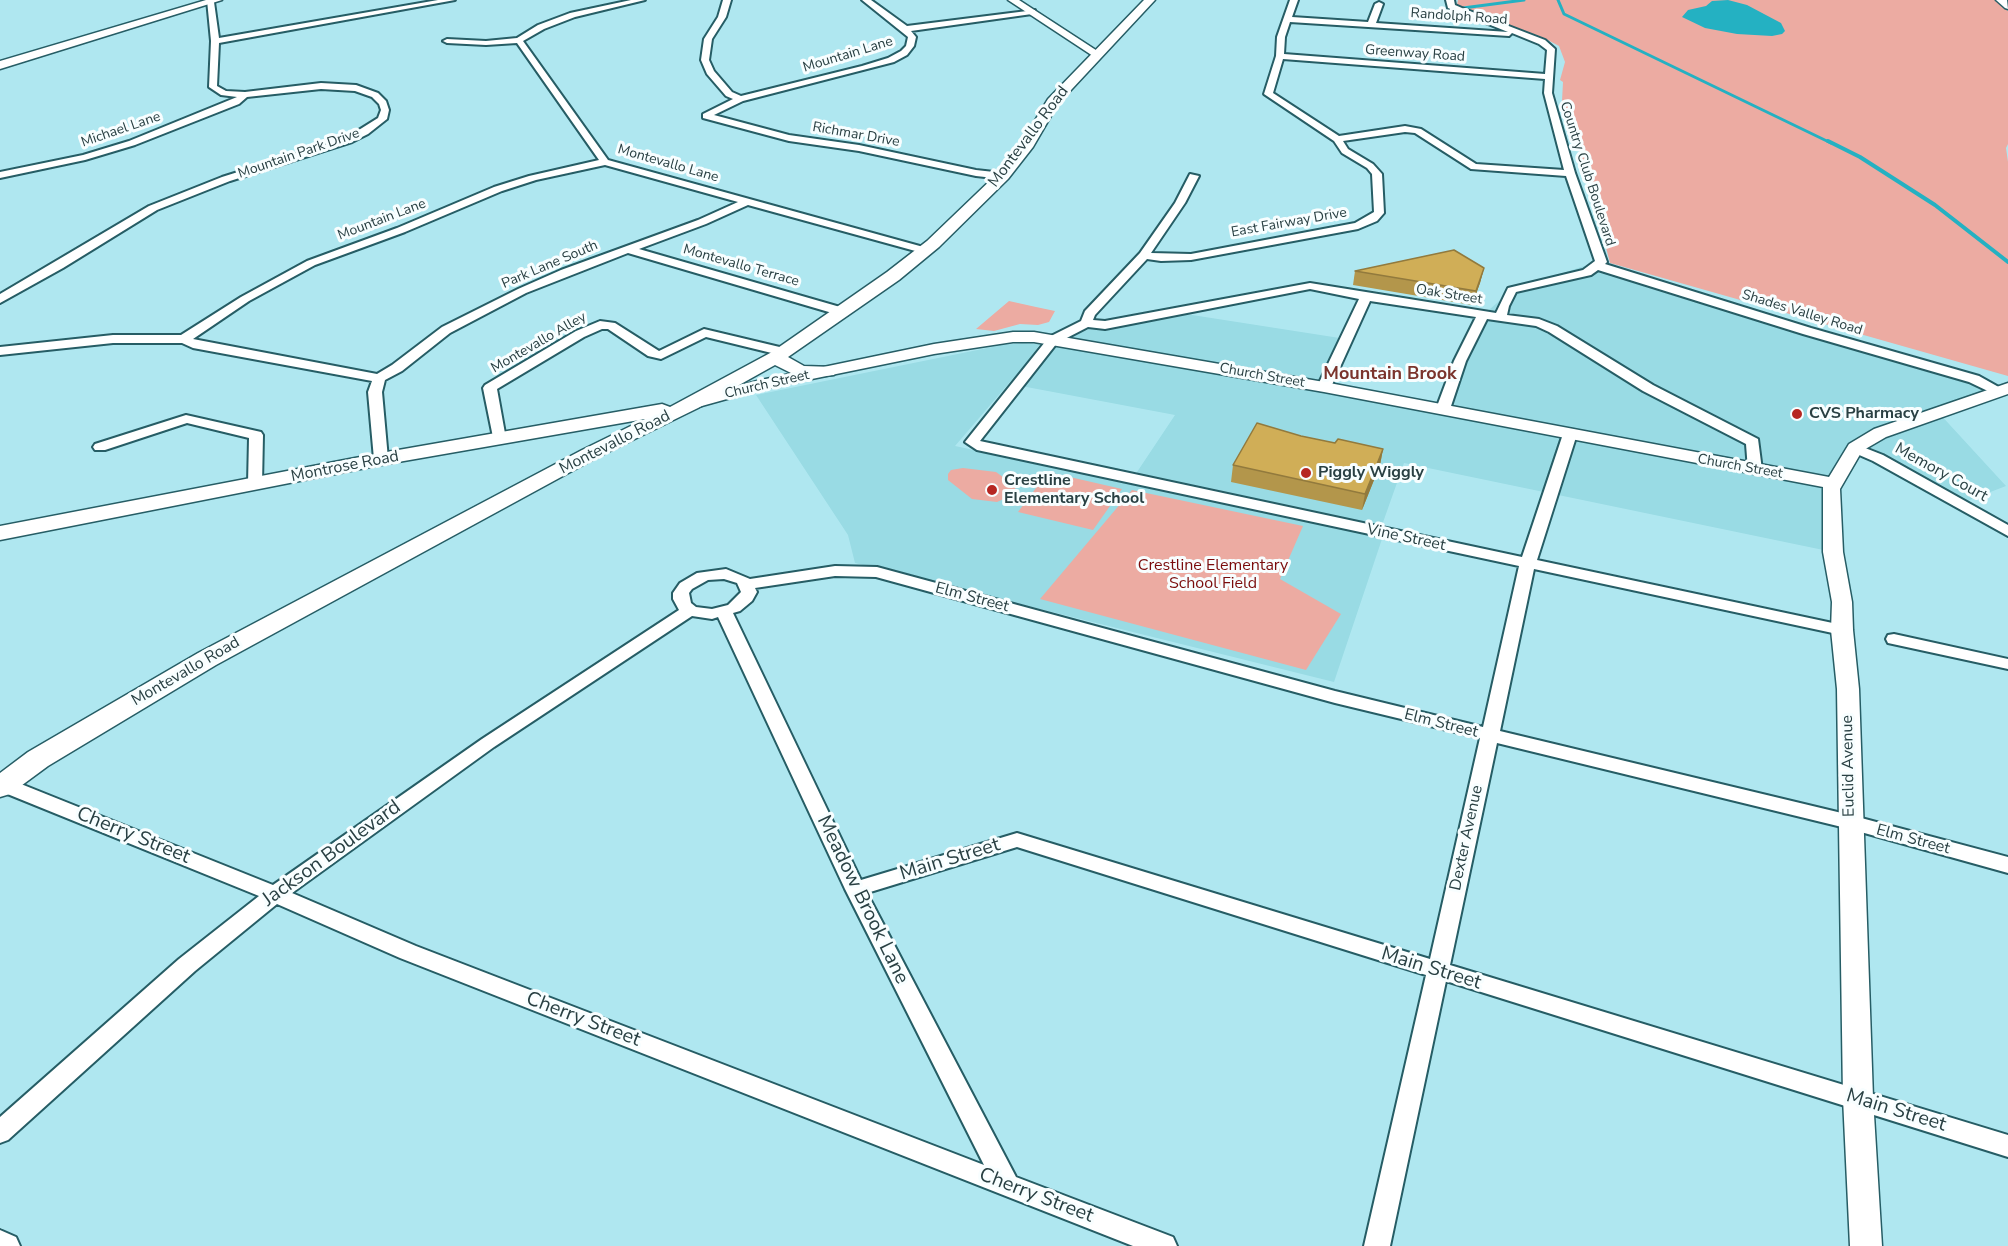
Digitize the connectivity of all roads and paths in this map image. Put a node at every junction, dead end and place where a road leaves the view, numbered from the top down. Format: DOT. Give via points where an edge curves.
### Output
graph roads {
  1 [pos="451,0"];
  2 [pos="641,0"];
  3 [pos="727,0"];
  4 [pos="866,0"];
  5 [pos="1013,0"];
  6 [pos="1150,0"];
  7 [pos="1294,0"];
  8 [pos="1450,0"];
  9 [pos="2001,0"];
  10 [pos="214,1"];
  11 [pos="1379,4"];
  12 [pos="2008,6"];
  13 [pos="1032,12"];
  14 [pos="1286,19"];
  15 [pos="1371,25"];
  16 [pos="905,29"];
  17 [pos="1521,34"];
  18 [pos="447,40"];
  19 [pos="519,40"];
  20 [pos="215,41"];
  21 [pos="1097,54"];
  22 [pos="1280,56"];
  23 [pos="0,65"];
  24 [pos="1549,77"];
  25 [pos="245,95"];
  26 [pos="740,99"];
  27 [pos="706,116"];
  28 [pos="1337,139"];
  29 [pos="605,162"];
  30 [pos="1570,173"];
  31 [pos="0,176"];
  32 [pos="1003,176"];
  33 [pos="1194,176"];
  34 [pos="746,202"];
  35 [pos="922,249"];
  36 [pos="631,250"];
  37 [pos="1144,255"];
  38 [pos="1598,266"];
  39 [pos="1366,297"];
  40 [pos="0,299"];
  41 [pos="843,312"];
  42 [pos="1483,315"];
  43 [pos="1501,317"];
  44 [pos="1086,324"];
  45 [pos="184,339"];
  46 [pos="1053,340"];
  47 [pos="0,351"];
  48 [pos="781,354"];
  49 [pos="827,371"];
  50 [pos="379,378"];
  51 [pos="1324,387"];
  52 [pos="2003,389"];
  53 [pos="691,404"];
  54 [pos="1443,409"];
  55 [pos="580,425"];
  56 [pos="1570,434"];
  57 [pos="499,439"];
  58 [pos="100,447"];
  59 [pos="604,447"];
  60 [pos="1855,448"];
  61 [pos="381,459"];
  62 [pos="1755,470"];
  63 [pos="255,484"];
  64 [pos="1834,484"];
  65 [pos="2008,531"];
  66 [pos="0,533"];
  67 [pos="1528,563"];
  68 [pos="747,584"];
  69 [pos="690,610"];
  70 [pos="724,612"];
  71 [pos="1842,630"];
  72 [pos="1894,639"];
  73 [pos="2008,664"];
  74 [pos="1490,736"];
  75 [pos="2,786"];
  76 [pos="1850,822"];
  77 [pos="2008,866"];
  78 [pos="855,889"];
  79 [pos="275,894"];
  80 [pos="1438,971"];
  81 [pos="1858,1098"];
  82 [pos="0,1132"];
  83 [pos="2008,1146"];
  84 [pos="1007,1184"];
  85 [pos="0,1242"];
  86 [pos="7,1246"];
  87 [pos="1164,1246"];
  88 [pos="1377,1246"];
  89 [pos="1866,1246"];
  1 -- 20 [label="street"];
  2 -- 19 [label="street" via="573,15"];
  3 -- 26 [label="street" via="708,39 705,60 716,80"];
  4 -- 16 [label="street"];
  5 -- 13 [label="street"];
  6 -- 21 [label="main road, Montevallo Road"];
  7 -- 14 [label="street"];
  8 -- 17 [label="street, Country Club Boulevard" via="1451,6 1459,10"];
  9 -- 12 [label="street"];
  10 -- 20 [label="street, Mountain Park Drive"];
  10 -- 23 [label="main road"];
  11 -- 15 [label="street"];
  13 -- 16 [label="street"];
  13 -- 21 [label="street"];
  14 -- 15 [label="street, Randolph Road"];
  14 -- 22 [label="street"];
  15 -- 17 [label="street, Randolph Road"];
  16 -- 26 [label="street, Mountain Lane" via="912,37 910,46 891,60"];
  17 -- 24 [label="street, Country Club Boulevard" via="1551,49"];
  18 -- 19 [label="street"];
  19 -- 29 [label="street, Montevallo Lane"];
  20 -- 25 [label="street, Mountain Park Drive" via="213,87 224,93"];
  21 -- 32 [label="main road, Montevallo Road" via="1053,102"];
  22 -- 24 [label="street, Greenway Road"];
  22 -- 28 [label="street" via="1268,94"];
  24 -- 30 [label="street, Country Club Boulevard" via="1548,93"];
  25 -- 31 [label="street, Michael Lane" via="132,143"];
  25 -- 40 [label="street, Mountain Park Drive" via="285,89 356,88 375,95 385,110 382,119 350,140 218,182 153,208"];
  26 -- 27 [label="street, Mountain Lane"];
  27 -- 32 [label="street, Richmar Drive" via="789,138"];
  28 -- 30 [label="street" via="1405,129 1418,131 1474,166"];
  28 -- 37 [label="street, East Fairway Drive" via="1345,151 1377,174 1380,202 1373,219 1358,226 1191,257"];
  29 -- 34 [label="street, Montevallo Lane"];
  29 -- 45 [label="street, Mountain Lane" via="498,189 311,263"];
  30 -- 38 [label="street, Country Club Boulevard" via="1599,255"];
  32 -- 35 [label="main road, Montevallo Road" via="933,244"];
  33 -- 37 [label="street"];
  34 -- 35 [label="street, Montevallo Lane"];
  34 -- 36 [label="street, Park Lane South"];
  35 -- 41 [label="main road, Montevallo Road" via="893,276"];
  36 -- 41 [label="street, Montevallo Terrace"];
  36 -- 50 [label="street, Park Lane South" via="522,291 446,330"];
  37 -- 44 [label="street" via="1089,314"];
  38 -- 43 [label="street, Country Club Boulevard" via="1587,273 1512,290"];
  38 -- 52 [label="street, Shades Valley Road"];
  39 -- 42 [label="street, Oak Street"];
  39 -- 44 [label="street, Oak Street" via="1310,286 1105,325"];
  39 -- 51 [label="street"];
  41 -- 48 [label="main road, Montevallo Road"];
  42 -- 43 [label="street, Oak Street"];
  42 -- 54 [label="street" via="1460,361"];
  43 -- 62 [label="street, Oak Street" via="1553,329 1648,388 1753,442"];
  44 -- 46 [label="street"];
  45 -- 47 [label="street" via="113,339"];
  45 -- 50 [label="street" via="193,344"];
  46 -- 49 [label="street, Church Street" via="1013,337"];
  46 -- 51 [label="street, Church Street"];
  46 -- 67 [label="street, Vine Street" via="972,442 977,446"];
  48 -- 49 [label="main road" via="783,364 801,372"];
  48 -- 53 [label="main road, Montevallo Road"];
  48 -- 57 [label="street, Montevallo Alley" via="705,333 661,355 611,326 600,325 490,388"];
  49 -- 53 [label="street, Church Street"];
  50 -- 61 [label="street" via="375,392"];
  51 -- 54 [label="street, Church Street"];
  52 -- 60 [label="street, Euclid Avenue" via="1880,433"];
  53 -- 55 [label="main road, Montrose Road"];
  53 -- 59 [label="main road, Montevallo Road"];
  54 -- 56 [label="street, Church Street"];
  55 -- 57 [label="main road, Montrose Road"];
  55 -- 59 [label="main road" via="602,434"];
  56 -- 62 [label="street, Church Street"];
  56 -- 67 [label="street, Dexter Avenue"];
  57 -- 61 [label="main road, Montrose Road"];
  58 -- 63 [label="street" via="186,419 256,435"];
  59 -- 75 [label="main road, Montevallo Road" via="207,659 38,759"];
  60 -- 64 [label="street, Euclid Avenue"];
  60 -- 65 [label="street, Memory Court"];
  61 -- 63 [label="main road, Montrose Road"];
  62 -- 64 [label="street, Church Street"];
  63 -- 66 [label="main road, Montrose Road"];
  64 -- 71 [label="street, Euclid Avenue" via="1833,552 1842,602"];
  67 -- 71 [label="street, Vine Street"];
  67 -- 74 [label="street, Dexter Avenue"];
  68 -- 69 [label="street" via="726,574 693,580 681,593 681,600"];
  68 -- 70 [label="street" via="746,598"];
  68 -- 74 [label="street, Elm Street" via="835,571 877,572"];
  69 -- 70 [label="street"];
  69 -- 79 [label="street, Jackson Boulevard" via="488,743"];
  70 -- 78 [label="street, Meadow Brook Lane"];
  71 -- 76 [label="street, Euclid Avenue" via="1848,689"];
  72 -- 73 [label="street"];
  74 -- 76 [label="street, Elm Street"];
  74 -- 80 [label="street, Dexter Avenue"];
  75 -- 79 [label="street, Cherry Street"];
  76 -- 77 [label="street, Elm Street"];
  76 -- 81 [label="street, Euclid Avenue"];
  78 -- 80 [label="street, Main Street" via="1017,840"];
  78 -- 84 [label="street, Meadow Brook Lane"];
  79 -- 82 [label="street, Jackson Boulevard" via="187,964"];
  79 -- 84 [label="street, Cherry Street" via="408,952"];
  80 -- 81 [label="street, Main Street"];
  80 -- 88 [label="street, Dexter Avenue"];
  81 -- 83 [label="street, Main Street"];
  81 -- 89 [label="street, Euclid Avenue"];
  84 -- 87 [label="street, Cherry Street"];
  85 -- 86 [label="street"];
}
